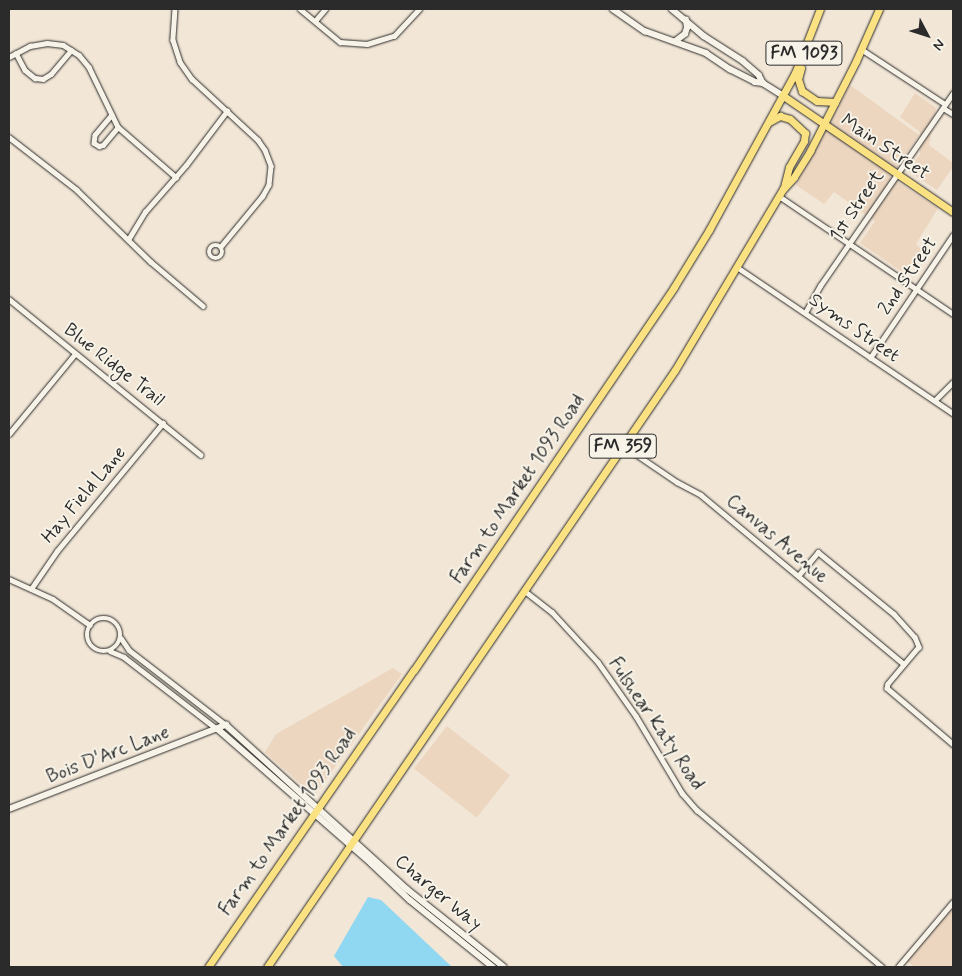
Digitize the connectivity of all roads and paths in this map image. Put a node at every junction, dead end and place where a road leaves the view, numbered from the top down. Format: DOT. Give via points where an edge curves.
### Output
graph roads {
  1 [pos="175,9"];
  2 [pos="300,9"];
  3 [pos="325,9"];
  4 [pos="418,9"];
  5 [pos="613,9"];
  6 [pos="622,9"];
  7 [pos="672,9"];
  8 [pos="820,9"];
  9 [pos="879,9"];
  10 [pos="625,18"];
  11 [pos="685,18"];
  12 [pos="315,21"];
  13 [pos="677,40"];
  14 [pos="862,49"];
  15 [pos="71,50"];
  16 [pos="16,53"];
  17 [pos="804,53"];
  18 [pos="9,57"];
  19 [pos="763,83"];
  20 [pos="953,93"];
  21 [pos="782,96"];
  22 [pos="835,102"];
  23 [pos="944,106"];
  24 [pos="227,111"];
  25 [pos="953,114"];
  26 [pos="112,115"];
  27 [pos="768,122"];
  28 [pos="824,125"];
  29 [pos="118,127"];
  30 [pos="9,137"];
  31 [pos="897,174"];
  32 [pos="176,177"];
  33 [pos="781,193"];
  34 [pos="953,212"];
  35 [pos="953,235"];
  36 [pos="128,240"];
  37 [pos="850,243"];
  38 [pos="221,247"];
  39 [pos="737,267"];
  40 [pos="916,288"];
  41 [pos="9,299"];
  42 [pos="203,306"];
  43 [pos="806,313"];
  44 [pos="953,314"];
  45 [pos="75,354"];
  46 [pos="870,358"];
  47 [pos="953,382"];
  48 [pos="935,400"];
  49 [pos="953,413"];
  50 [pos="163,423"];
  51 [pos="9,434"];
  52 [pos="624,446"];
  53 [pos="201,455"];
  54 [pos="798,576"];
  55 [pos="9,579"];
  56 [pos="31,589"];
  57 [pos="525,591"];
  58 [pos="90,626"];
  59 [pos="121,638"];
  60 [pos="110,651"];
  61 [pos="904,664"];
  62 [pos="226,725"];
  63 [pos="218,730"];
  64 [pos="953,744"];
  65 [pos="9,809"];
  66 [pos="315,810"];
  67 [pos="353,843"];
  68 [pos="953,902"];
  69 [pos="208,967"];
  70 [pos="267,967"];
  71 [pos="493,967"];
  72 [pos="504,967"];
  73 [pos="882,967"];
  74 [pos="898,967"];
  1 -- 24 [label="street" via="173,40 180,62 192,79"];
  2 -- 12 [label="street"];
  3 -- 12 [label="street"];
  4 -- 12 [label="street" via="394,36 367,44 340,42"];
  5 -- 10 [label="street"];
  6 -- 10 [label="street"];
  7 -- 11 [label="street"];
  8 -- 17 [label="main road, Farm to Market 1093 Road / FM 1093"];
  9 -- 14 [label="main road"];
  10 -- 13 [label="street" via="646,31"];
  11 -- 13 [label="street" via="687,28"];
  11 -- 19 [label="street" via="704,36 759,75"];
  13 -- 19 [label="street" via="755,82"];
  14 -- 22 [label="main road"];
  14 -- 23 [label="street"];
  15 -- 16 [label="street" via="63,45 47,43"];
  15 -- 16 [label="street" via="43,79 35,78 25,70"];
  15 -- 26 [label="street" via="89,67"];
  16 -- 18 [label="street"];
  17 -- 21 [label="main road, Farm to Market 1093 Road / FM 1093"];
  17 -- 22 [label="main road" via="798,79 802,91 817,101"];
  19 -- 21 [label="street"];
  20 -- 23 [label="street, 1st Street"];
  21 -- 27 [label="main road, Farm to Market 1093 Road / FM 359"];
  21 -- 28 [label="main road, Main Street"];
  22 -- 28 [label="main road"];
  23 -- 25 [label="street"];
  23 -- 31 [label="street, 1st Street"];
  24 -- 32 [label="street"];
  24 -- 38 [label="street" via="265,150 271,176 263,196"];
  26 -- 29 [label="street"];
  26 -- 29 [label="street" via="95,135 94,143 103,144"];
  27 -- 33 [label="main road" via="780,116 790,119 805,133"];
  27 -- 66 [label="main road, Farm to Market 1093 Road / FM 359" via="674,287"];
  28 -- 31 [label="main road, Main Street"];
  28 -- 33 [label="main road, FM 359"];
  29 -- 32 [label="street"];
  30 -- 36 [label="street" via="64,178"];
  31 -- 34 [label="main road, Main Street"];
  31 -- 37 [label="street, 1st Street"];
  32 -- 36 [label="street" via="145,212"];
  33 -- 37 [label="street"];
  33 -- 39 [label="main road, FM 359"];
  35 -- 40 [label="street, 2nd Street"];
  36 -- 42 [label="street"];
  37 -- 40 [label="street"];
  37 -- 43 [label="street, 1st Street" via="820,286"];
  39 -- 43 [label="street, Syms Street"];
  39 -- 52 [label="main road, FM 359" via="675,370"];
  40 -- 44 [label="street"];
  40 -- 46 [label="street, 2nd Street"];
  41 -- 45 [label="street, Blue Ridge Trail"];
  43 -- 46 [label="street, Syms Street"];
  45 -- 50 [label="street, Blue Ridge Trail"];
  45 -- 51 [label="street"];
  46 -- 48 [label="street, Syms Street"];
  47 -- 48 [label="street"];
  48 -- 49 [label="street, Syms Street"];
  50 -- 53 [label="street, Blue Ridge Trail"];
  50 -- 56 [label="street, Hay Field Lane" via="57,551"];
  52 -- 54 [label="street, Canvas Avenue" via="701,495"];
  52 -- 57 [label="main road, FM 359"];
  54 -- 61 [label="street, Canvas Avenue"];
  54 -- 61 [label="street" via="818,552 886,608 919,643"];
  55 -- 56 [label="street"];
  56 -- 58 [label="street" via="62,604"];
  57 -- 67 [label="main road, FM 359"];
  57 -- 73 [label="street, Fulshear Katy Road" via="552,612 598,662 636,716 682,793 697,810"];
  58 -- 59 [label="street" via="99,619 110,619 118,627"];
  58 -- 60 [label="street" via="87,634 89,644 100,652"];
  59 -- 60 [label="street"];
  59 -- 62 [label="street" via="129,650"];
  60 -- 63 [label="street" via="124,656"];
  61 -- 64 [label="street" via="887,688"];
  62 -- 63 [label="street, Bois D'Arc Lane"];
  62 -- 66 [label="street"];
  63 -- 65 [label="street, Bois D'Arc Lane"];
  63 -- 66 [label="street"];
  66 -- 67 [label="street"];
  66 -- 69 [label="main road, Farm to Market 1093 Road / FM 359"];
  67 -- 70 [label="main road, FM 359"];
  67 -- 71 [label="street, Charger Way" via="410,900"];
  67 -- 72 [label="street, Charger Way"];
  68 -- 74 [label="street"];
}
